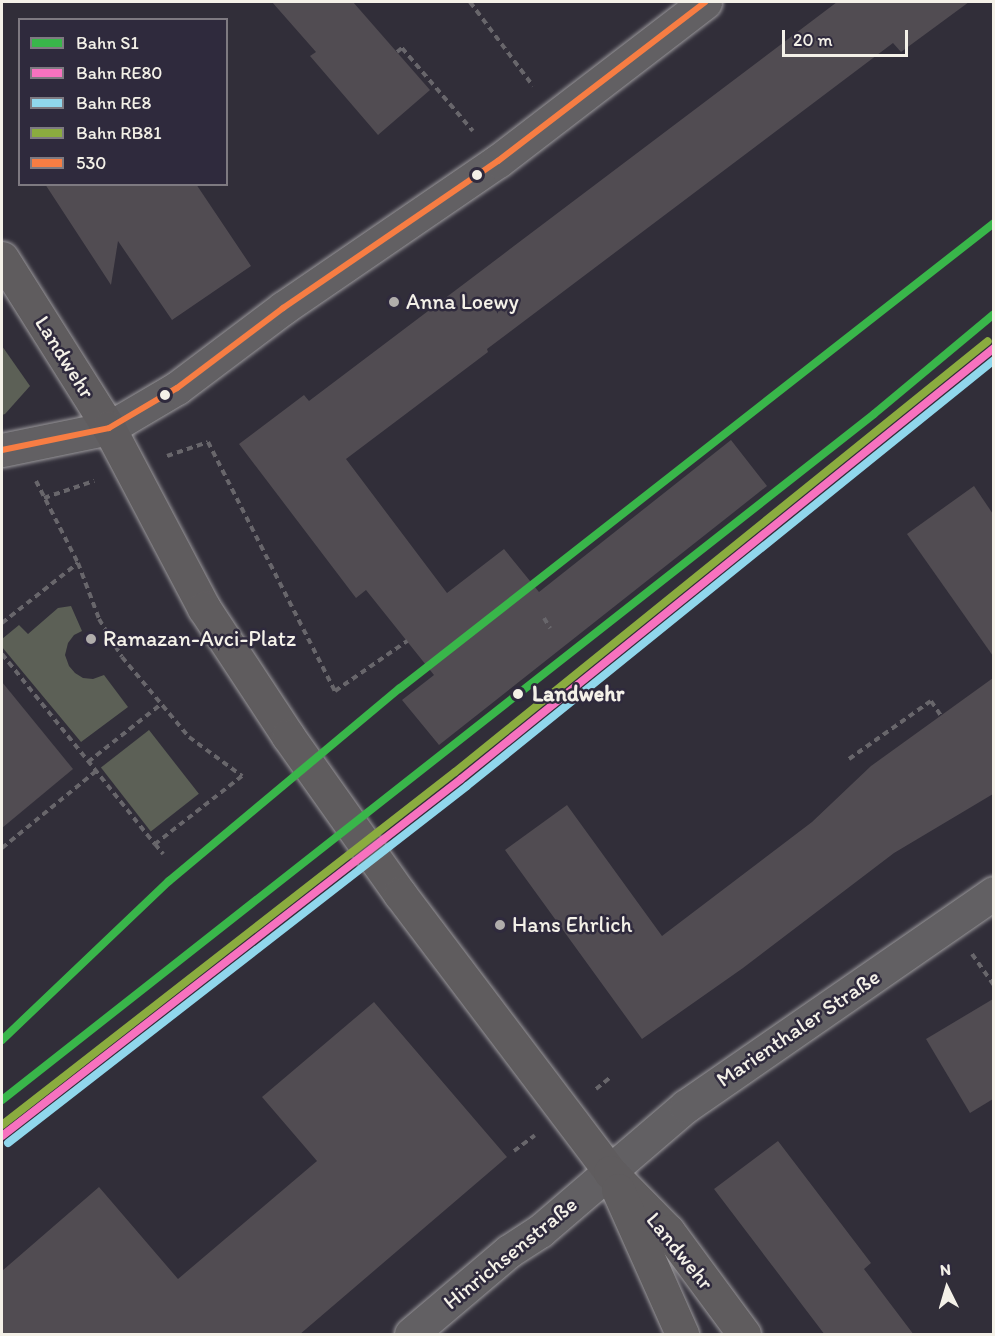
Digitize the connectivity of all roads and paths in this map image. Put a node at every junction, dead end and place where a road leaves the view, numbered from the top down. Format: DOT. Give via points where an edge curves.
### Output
graph roads {
  1 [pos="470,2"];
  2 [pos="705,2"];
  3 [pos="397,52"];
  4 [pos="557,118"];
  5 [pos="498,161"];
  6 [pos="2,258"];
  7 [pos="109,428"];
  8 [pos="10,448"];
  9 [pos="131,469"];
  10 [pos="44,498"];
  11 [pos="78,563"];
  12 [pos="544,618"];
  13 [pos="2,624"];
  14 [pos="550,628"];
  15 [pos="407,641"];
  16 [pos="2,654"];
  17 [pos="160,705"];
  18 [pos="941,716"];
  19 [pos="849,759"];
  20 [pos="88,762"];
  21 [pos="95,772"];
  22 [pos="155,844"];
  23 [pos="2,848"];
  24 [pos="163,854"];
  25 [pos="993,893"];
  26 [pos="610,1172"];
  27 [pos="411,1335"];
  28 [pos="682,1335"];
  29 [pos="744,1335"];
  1 -- 4 [label="path"];
  2 -- 4 [label="street"];
  3 -- 5 [label="path" via="402,48"];
  4 -- 5 [label="street"];
  5 -- 7 [label="street" via="283,308 177,388"];
  6 -- 7 [label="main road, Landwehr"];
  7 -- 8 [label="street"];
  7 -- 9 [label="main road, Landwehr"];
  8 -- 10 [label="path"];
  9 -- 10 [label="path"];
  9 -- 15 [label="path" via="208,442 335,692"];
  9 -- 26 [label="main road, Landwehr" via="204,608 288,736 400,894"];
  10 -- 11 [label="path"];
  11 -- 13 [label="path"];
  11 -- 17 [label="path" via="99,618 122,657"];
  12 -- 14 [label="path"];
  16 -- 20 [label="path"];
  17 -- 20 [label="path"];
  17 -- 22 [label="path" via="189,737 243,776"];
  18 -- 19 [label="path" via="931,701"];
  20 -- 21 [label="path"];
  21 -- 22 [label="path"];
  21 -- 23 [label="path"];
  22 -- 24 [label="path"];
  25 -- 26 [label="street, Marienthaler Straße" via="686,1106"];
  26 -- 27 [label="street, Hinrichsenstraße"];
  26 -- 28 [label="main road, Landwehr"];
  26 -- 29 [label="main road, Landwehr" via="668,1231"];
}
